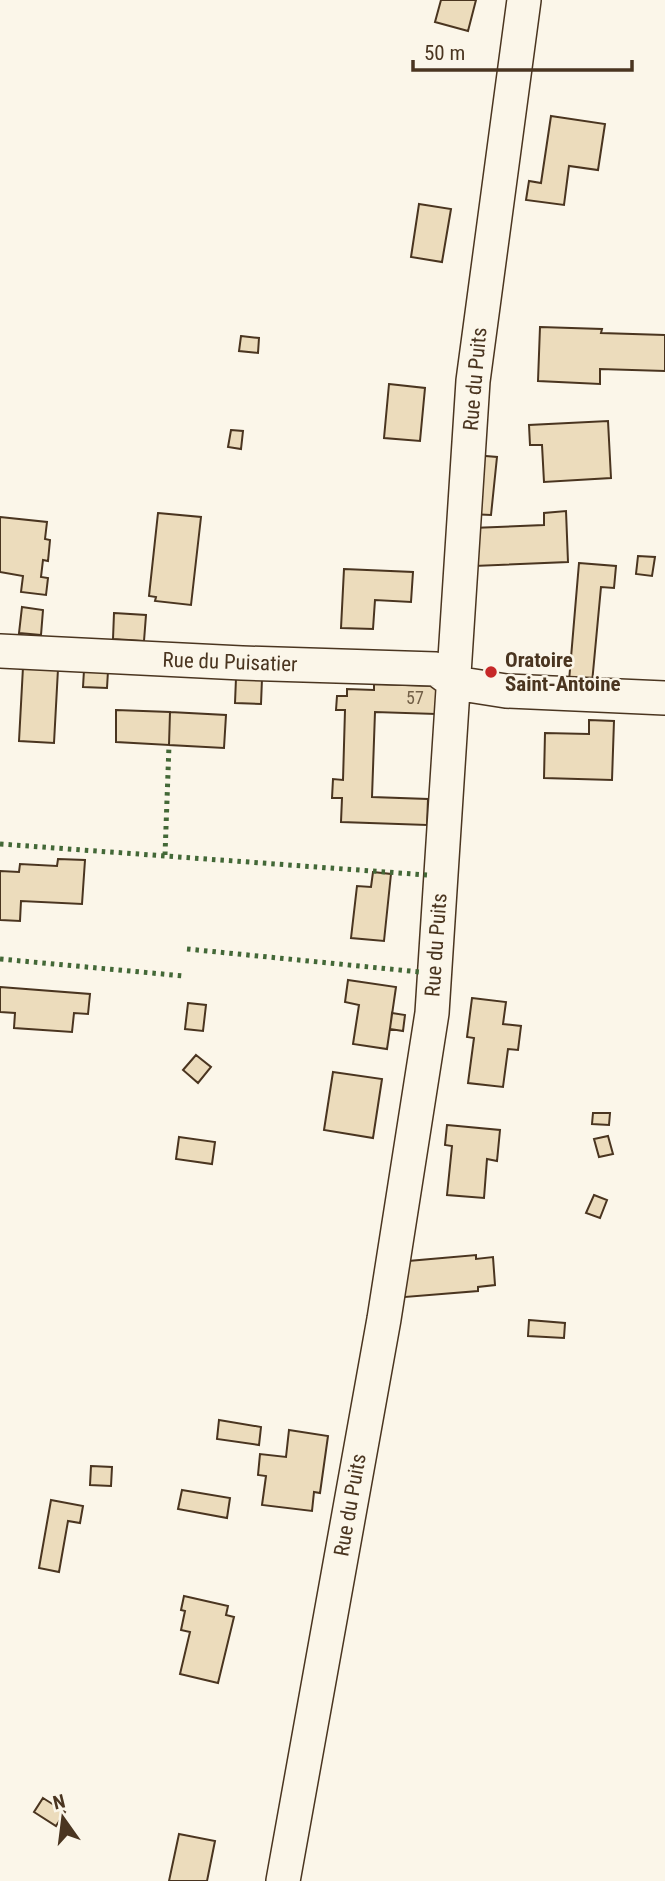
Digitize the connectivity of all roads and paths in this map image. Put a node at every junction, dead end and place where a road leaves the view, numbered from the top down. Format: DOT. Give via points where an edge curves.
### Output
graph roads {
  1 [pos="524,0"];
  2 [pos="0,651"];
  3 [pos="455,682"];
  4 [pos="665,698"];
  5 [pos="283,1881"];
  1 -- 3 [label="street, Rue du Puits" via="473,381"];
  2 -- 3 [label="street, Rue du Puisatier" via="436,669"];
  3 -- 4 [label="street, Rue du Puisatier" via="506,691"];
  3 -- 5 [label="street, Rue du Puits" via="432,1013 384,1319"];
}
